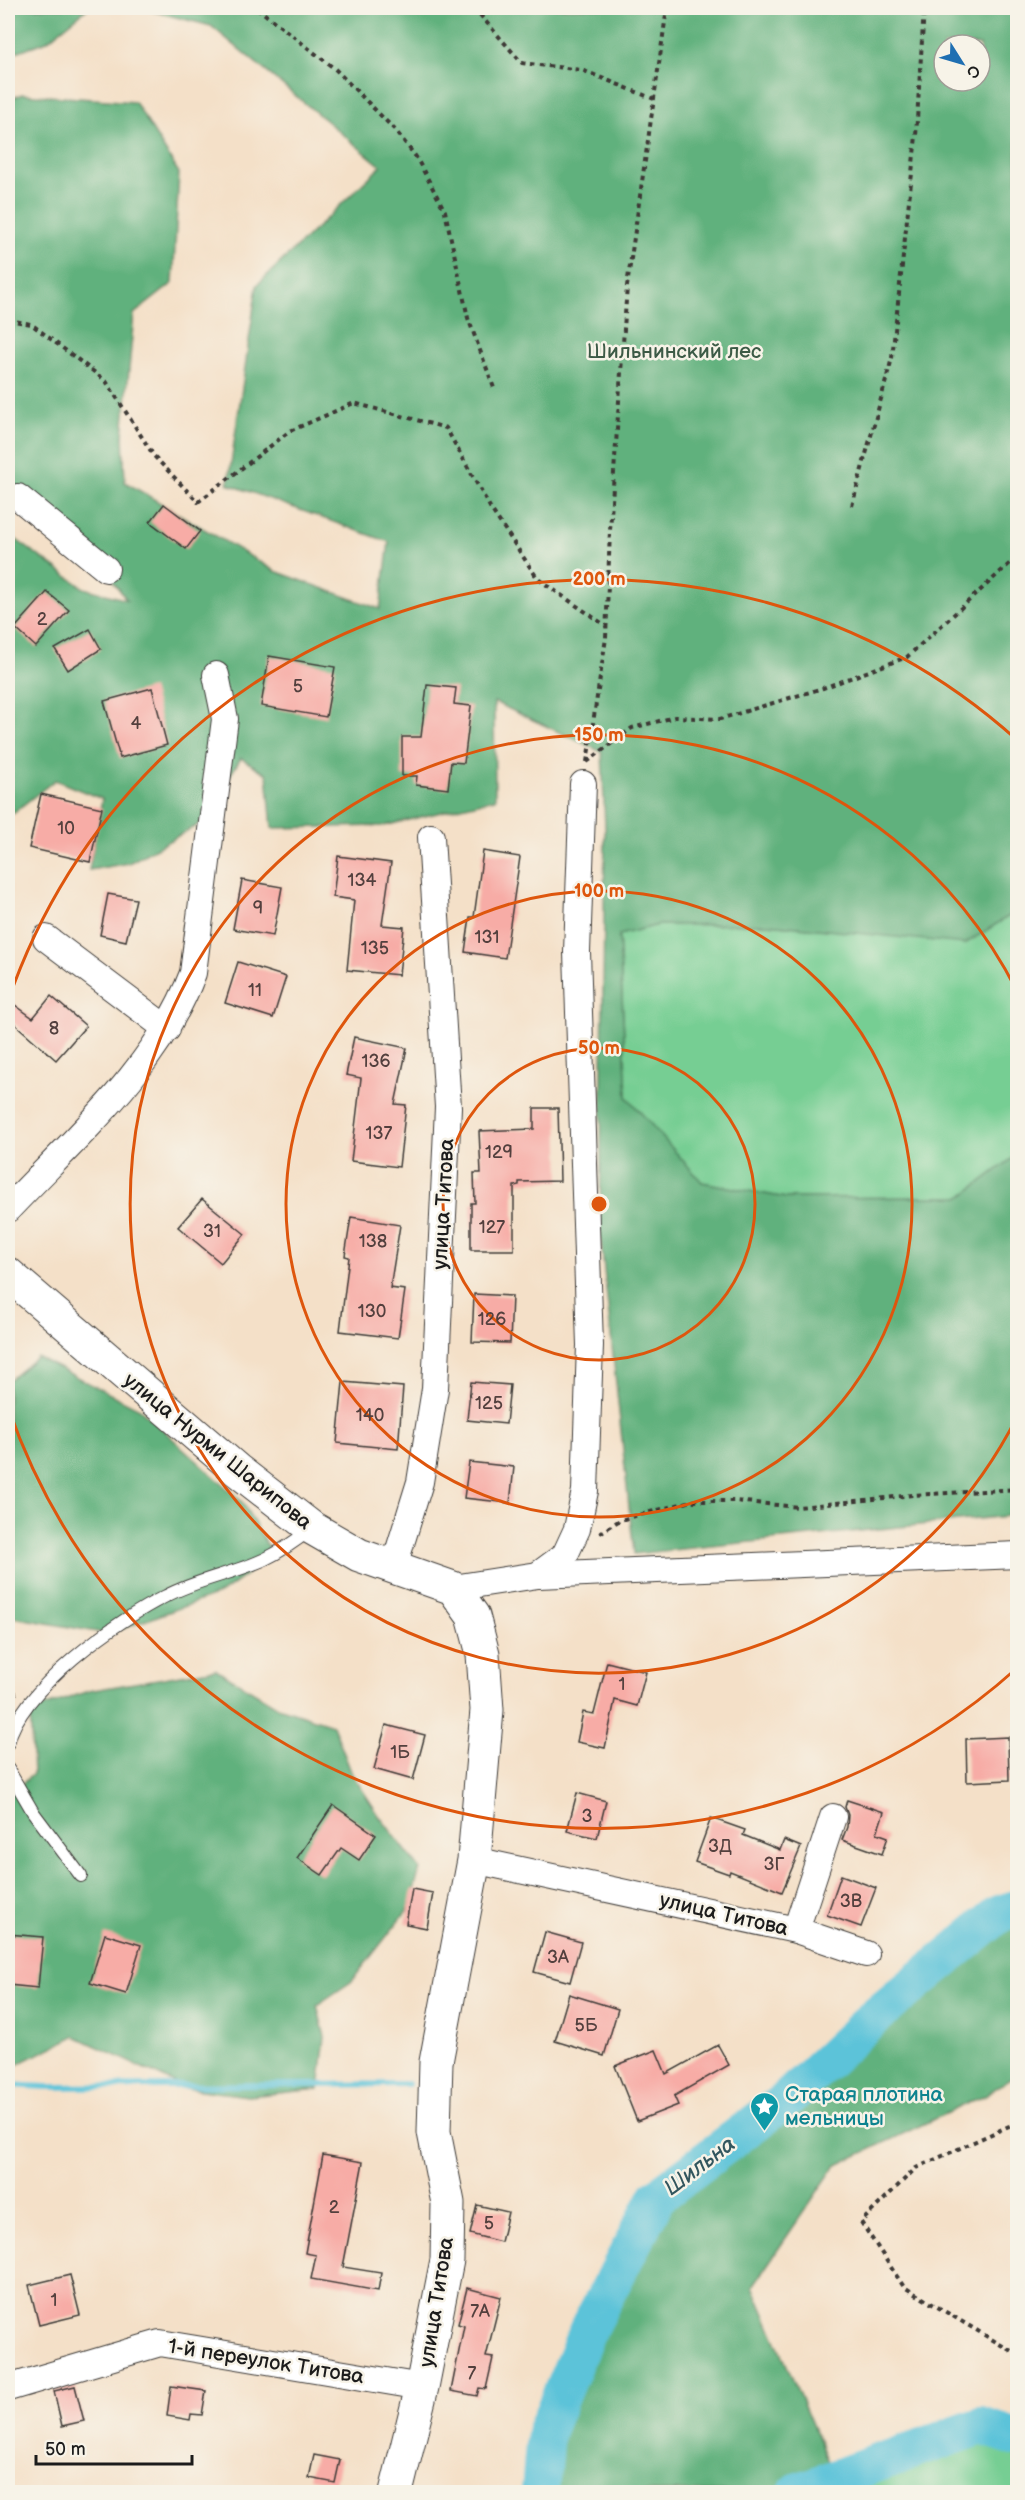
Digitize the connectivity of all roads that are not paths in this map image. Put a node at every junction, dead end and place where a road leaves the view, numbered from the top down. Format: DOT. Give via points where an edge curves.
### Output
graph roads {
  1 [pos="11,499"];
  2 [pos="106,569"];
  3 [pos="216,675"];
  4 [pos="585,773"];
  5 [pos="431,837"];
  6 [pos="46,938"];
  7 [pos="166,1029"];
  8 [pos="8,1209"];
  9 [pos="8,1277"];
  10 [pos="312,1528"];
  11 [pos="1017,1555"];
  12 [pos="394,1566"];
  13 [pos="538,1575"];
  14 [pos="453,1588"];
  15 [pos="8,1743"];
  16 [pos="8,1769"];
  17 [pos="833,1817"];
  18 [pos="474,1860"];
  19 [pos="81,1876"];
  20 [pos="796,1930"];
  21 [pos="866,1954"];
  22 [pos="422,2387"];
  23 [pos="8,2388"];
  24 [pos="396,2493"];
  1 -- 2 [label="street"];
  3 -- 7 [label="street" via="225,719 193,973 181,1005"];
  4 -- 13 [label="street" via="577,952 590,1345 585,1491 577,1529 565,1555"];
  5 -- 12 [label="street, улица Титова" via="448,1107 435,1377 420,1482"];
  6 -- 7 [label="street"];
  7 -- 8 [label="street" via="120,1089"];
  9 -- 10 [label="street, улица Нурми Шарипова" via="237,1470"];
  10 -- 12 [label="street, улица Нурми Шарипова" via="359,1555"];
  10 -- 15 [label="lane" via="265,1559 165,1596 73,1658 43,1684 10,1731"];
  11 -- 13 [label="street"];
  12 -- 14 [label="street, улица Нурми Шарипова"];
  13 -- 14 [label="street"];
  14 -- 18 [label="street, улица Титова" via="473,1616 483,1654 487,1710"];
  16 -- 19 [label="lane" via="33,1812"];
  17 -- 20 [label="street"];
  18 -- 20 [label="street, улица Титова"];
  18 -- 22 [label="street, улица Титова" via="436,2062 434,2132 448,2203 447,2260"];
  20 -- 21 [label="street, улица Титова"];
  22 -- 23 [label="street, 1-й переулок Титова" via="160,2343"];
  22 -- 24 [label="street, улица Титова"];
}
